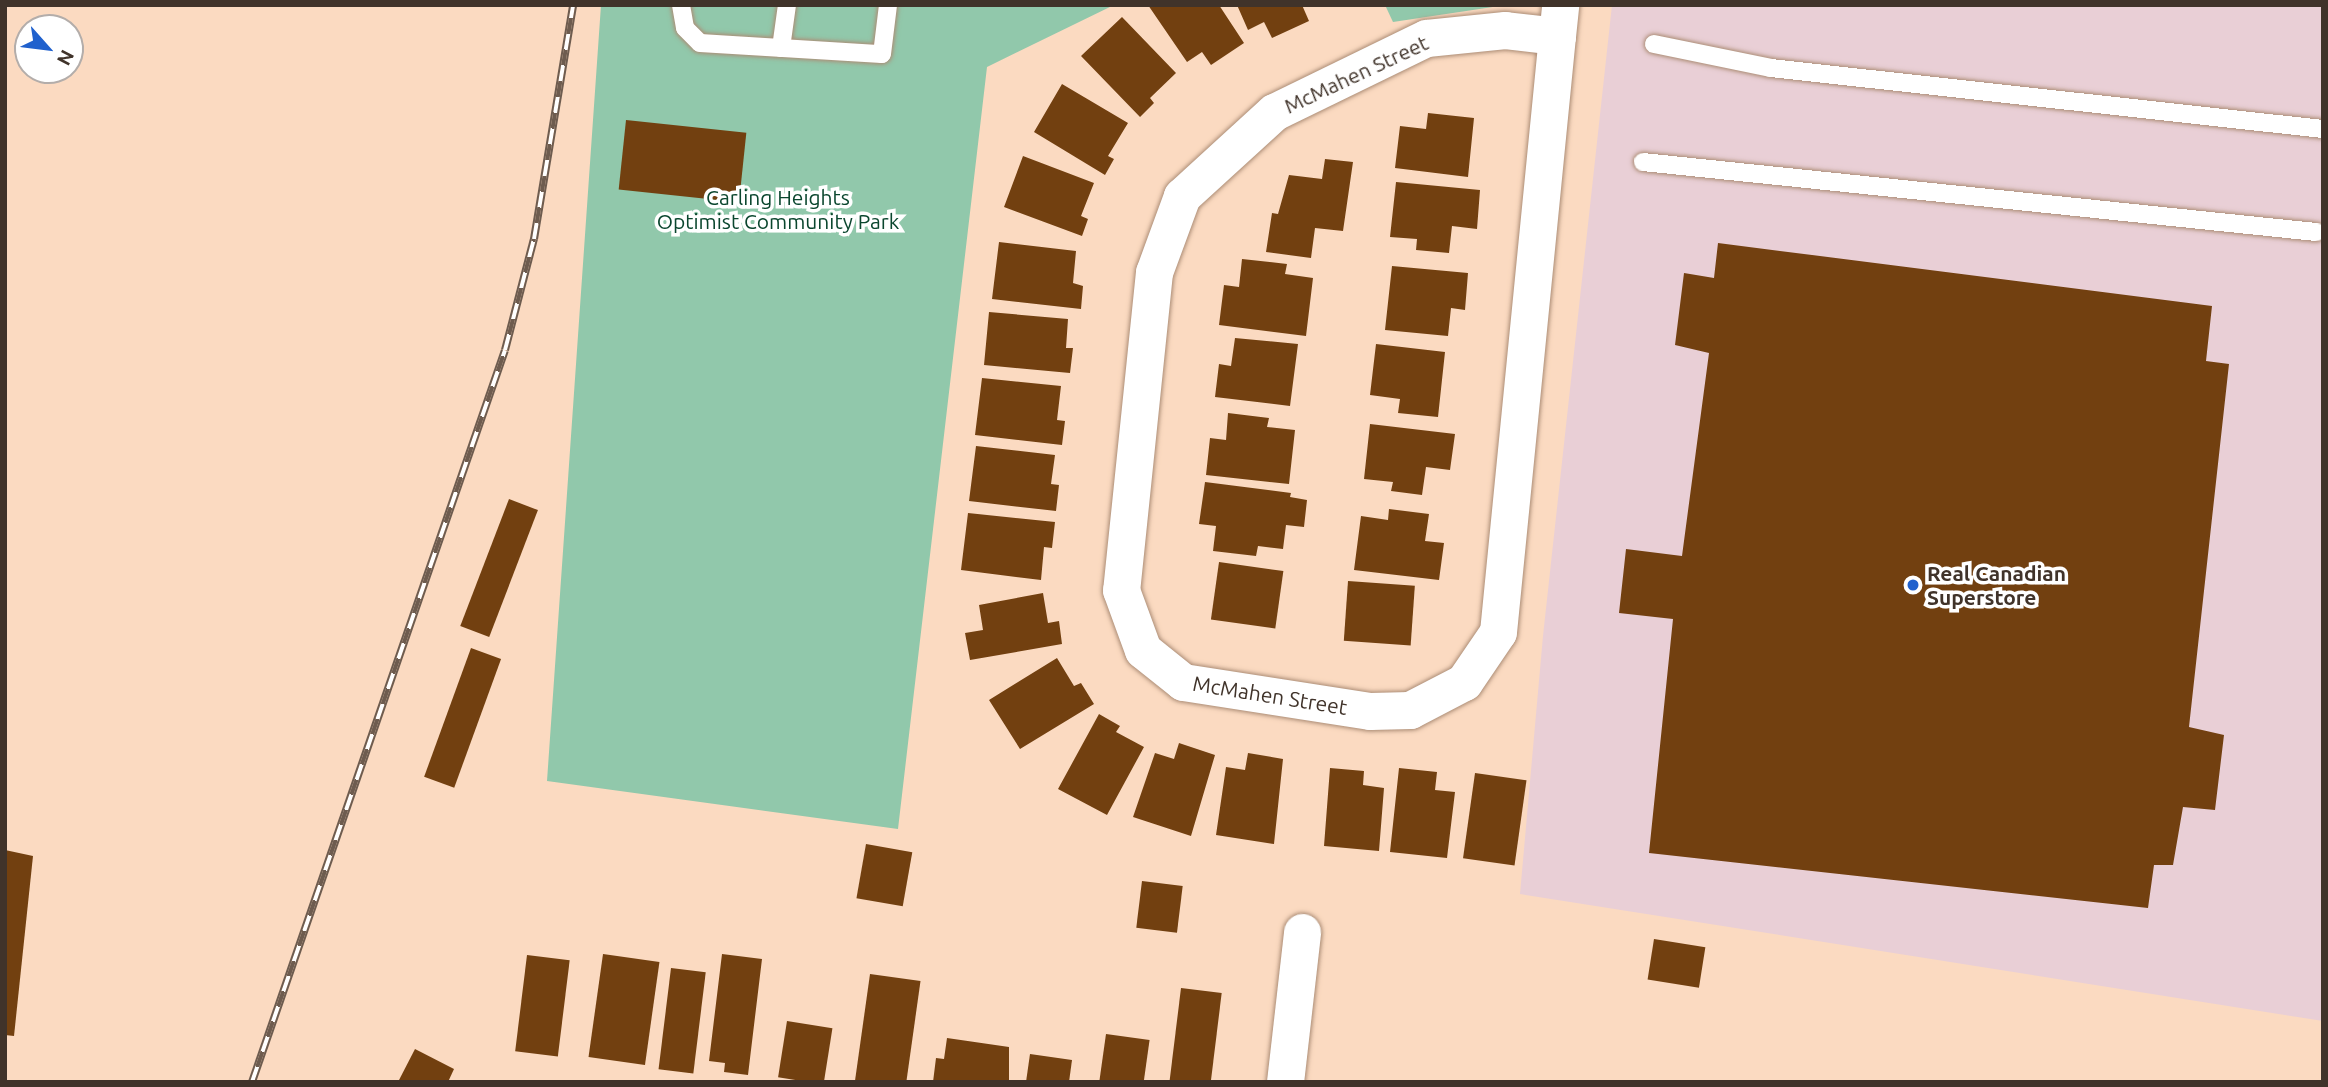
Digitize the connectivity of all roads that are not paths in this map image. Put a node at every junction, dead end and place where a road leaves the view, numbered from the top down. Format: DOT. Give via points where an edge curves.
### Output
graph roads {
  1 [pos="681,5"];
  2 [pos="786,5"];
  3 [pos="888,5"];
  4 [pos="1559,21"];
  5 [pos="1654,44"];
  6 [pos="781,48"];
  7 [pos="2323,130"];
  8 [pos="1643,162"];
  9 [pos="2316,232"];
  10 [pos="1302,932"];
  11 [pos="1285,1082"];
  1 -- 6 [label="lane" via="685,27 700,43"];
  2 -- 6 [label="lane"];
  3 -- 6 [label="lane" via="882,54"];
  4 -- 4 [label="street, McMahen Street" via="1498,632 1464,682 1410,710 1370,711 1184,682 1143,650 1121,590 1154,272 1182,196 1274,111 1426,38"];
  5 -- 7 [label="lane" via="1771,68"];
  8 -- 9 [label="lane"];
  10 -- 11 [label="street"];
}
